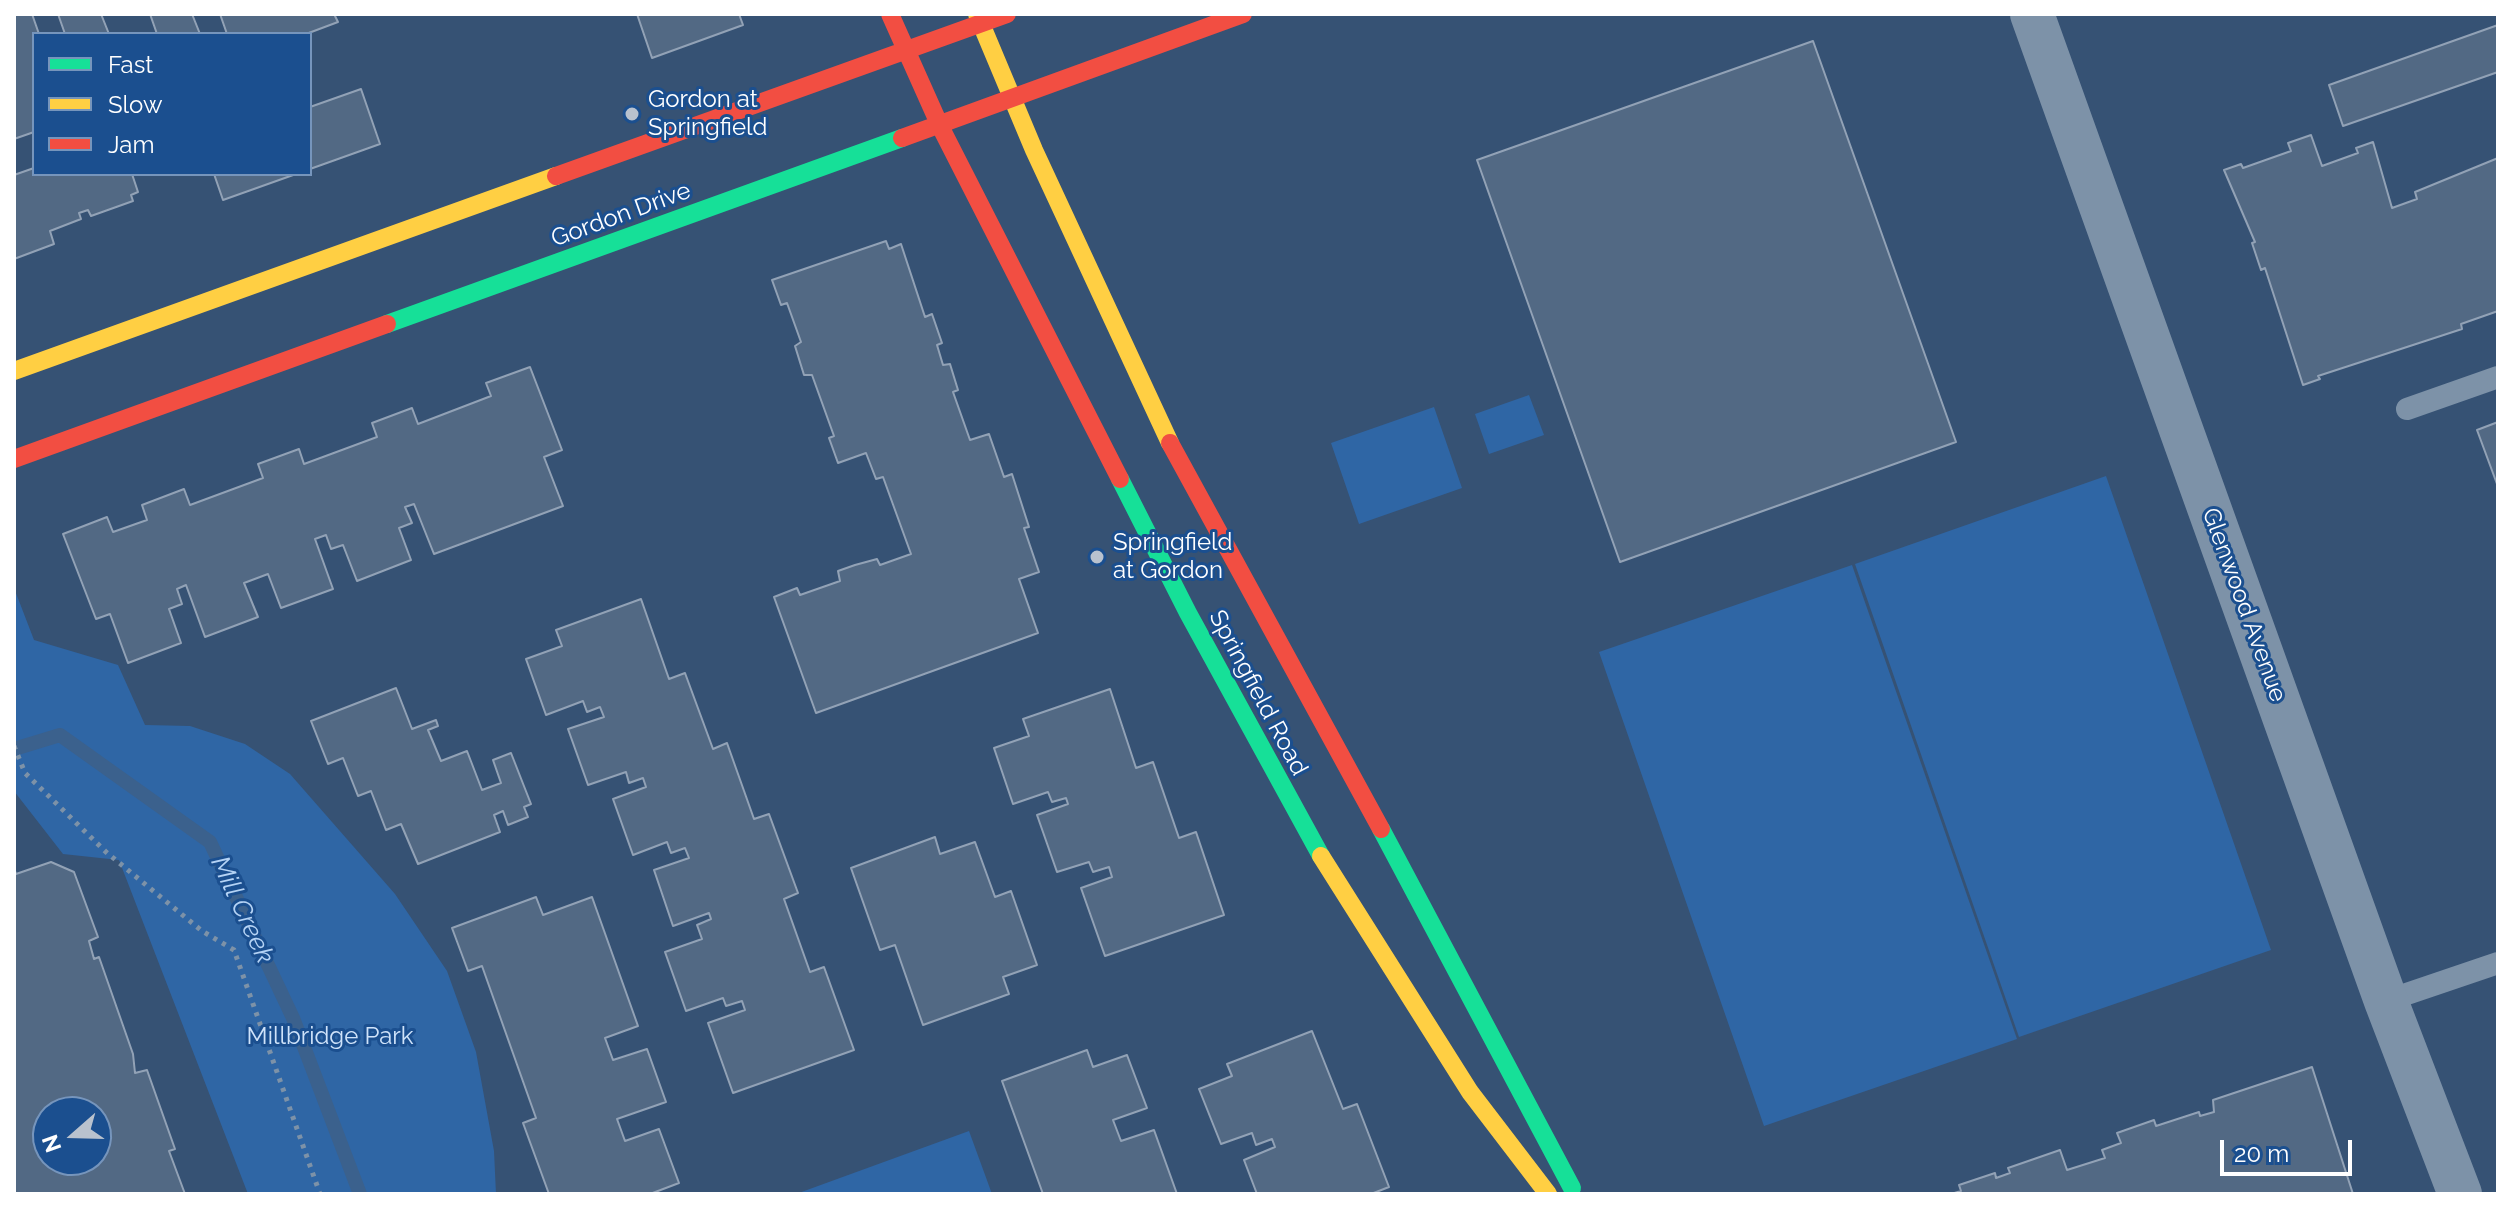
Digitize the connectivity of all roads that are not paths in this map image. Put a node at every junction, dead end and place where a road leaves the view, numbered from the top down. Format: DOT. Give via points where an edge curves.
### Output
graph roads {
  1 [pos="890,14"];
  2 [pos="1007,14"];
  3 [pos="1243,14"];
  4 [pos="2032,14"];
  5 [pos="979,19"];
  6 [pos="905,50"];
  7 [pos="1013,98"];
  8 [pos="940,126"];
  9 [pos="14,371"];
  10 [pos="2498,377"];
  11 [pos="2407,409"];
  12 [pos="14,459"];
  13 [pos="2498,963"];
  14 [pos="2386,1001"];
  15 [pos="1548,1194"];
  16 [pos="1575,1194"];
  17 [pos="2460,1194"];
  1 -- 6 [label="main road, Springfield Road"];
  2 -- 5 [label="main road"];
  3 -- 7 [label="main road, Gordon Drive"];
  4 -- 14 [label="street, Glenwood Avenue"];
  5 -- 6 [label="main road"];
  5 -- 7 [label="main road, Springfield Road"];
  6 -- 8 [label="main road, Springfield Road"];
  6 -- 9 [label="main road"];
  7 -- 8 [label="main road, Gordon Drive"];
  7 -- 16 [label="main road, Springfield Road" via="1148,401"];
  8 -- 12 [label="main road, Gordon Drive"];
  8 -- 15 [label="main road, Springfield Road" via="1301,824 1470,1092"];
  10 -- 11 [label="lane"];
  13 -- 14 [label="lane"];
  14 -- 17 [label="street, Glenwood Avenue"];
}
